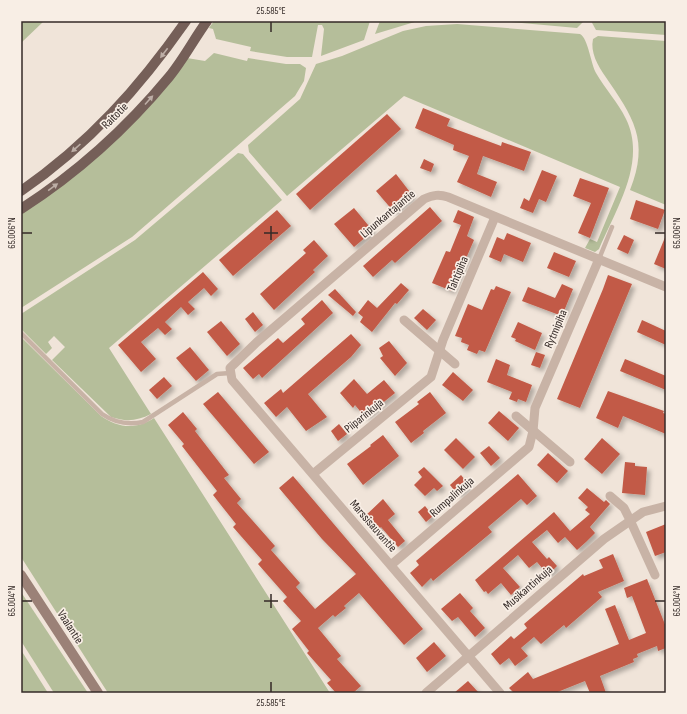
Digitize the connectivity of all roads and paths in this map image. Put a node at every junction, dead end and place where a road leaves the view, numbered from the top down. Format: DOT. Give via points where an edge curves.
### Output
graph roads {
  1 [pos="186,21"];
  2 [pos="207,21"];
  3 [pos="21,191"];
  4 [pos="21,209"];
  5 [pos="495,217"];
  6 [pos="612,226"];
  7 [pos="599,259"];
  8 [pos="666,287"];
  9 [pos="404,320"];
  10 [pos="21,333"];
  11 [pos="440,350"];
  12 [pos="455,364"];
  13 [pos="230,374"];
  14 [pos="431,377"];
  15 [pos="516,416"];
  16 [pos="534,430"];
  17 [pos="570,462"];
  18 [pos="313,474"];
  19 [pos="610,496"];
  20 [pos="666,506"];
  21 [pos="630,520"];
  22 [pos="392,565"];
  23 [pos="21,575"];
  24 [pos="655,575"];
  25 [pos="468,656"];
  26 [pos="98,693"];
  27 [pos="426,693"];
  28 [pos="500,693"];
  1 -- 3 [label="main road, Raitotie, one-way" via="164,53 120,107 74,151"];
  4 -- 2 [label="main road, Raitotie, one-way" via="89,160 131,120 170,76"];
  5 -- 7 [label="street, Lipunkantajantie"];
  5 -- 11 [label="street, Tahtipiha"];
  5 -- 13 [label="street, Lipunkantajantie" via="443,195 424,199 232,364"];
  6 -- 7 [label="lane"];
  7 -- 8 [label="street, Lipunkantajantie"];
  7 -- 16 [label="street, Rytmipiha" via="535,408"];
  9 -- 11 [label="street"];
  10 -- 13 [label="lane" via="102,414 118,422 143,422 217,374"];
  11 -- 12 [label="street"];
  11 -- 14 [label="street, Tahtipiha"];
  13 -- 18 [label="street, Marssisauvantie" via="232,380"];
  14 -- 18 [label="street, Piiparinkuja"];
  15 -- 16 [label="street"];
  16 -- 17 [label="street"];
  16 -- 22 [label="street, Rumpalinkuja" via="529,448"];
  18 -- 22 [label="street, Marssisauvantie" via="373,547"];
  19 -- 21 [label="street" via="624,508"];
  20 -- 21 [label="street, Musikantinkuja" via="643,512"];
  21 -- 24 [label="street"];
  21 -- 25 [label="street, Musikantinkuja" via="604,539"];
  22 -- 25 [label="street, Marssisauvantie"];
  23 -- 26 [label="street, Vaalantie"];
  25 -- 27 [label="street, Musikantinkuja"];
  25 -- 28 [label="street, Marssisauvantie"];
}
